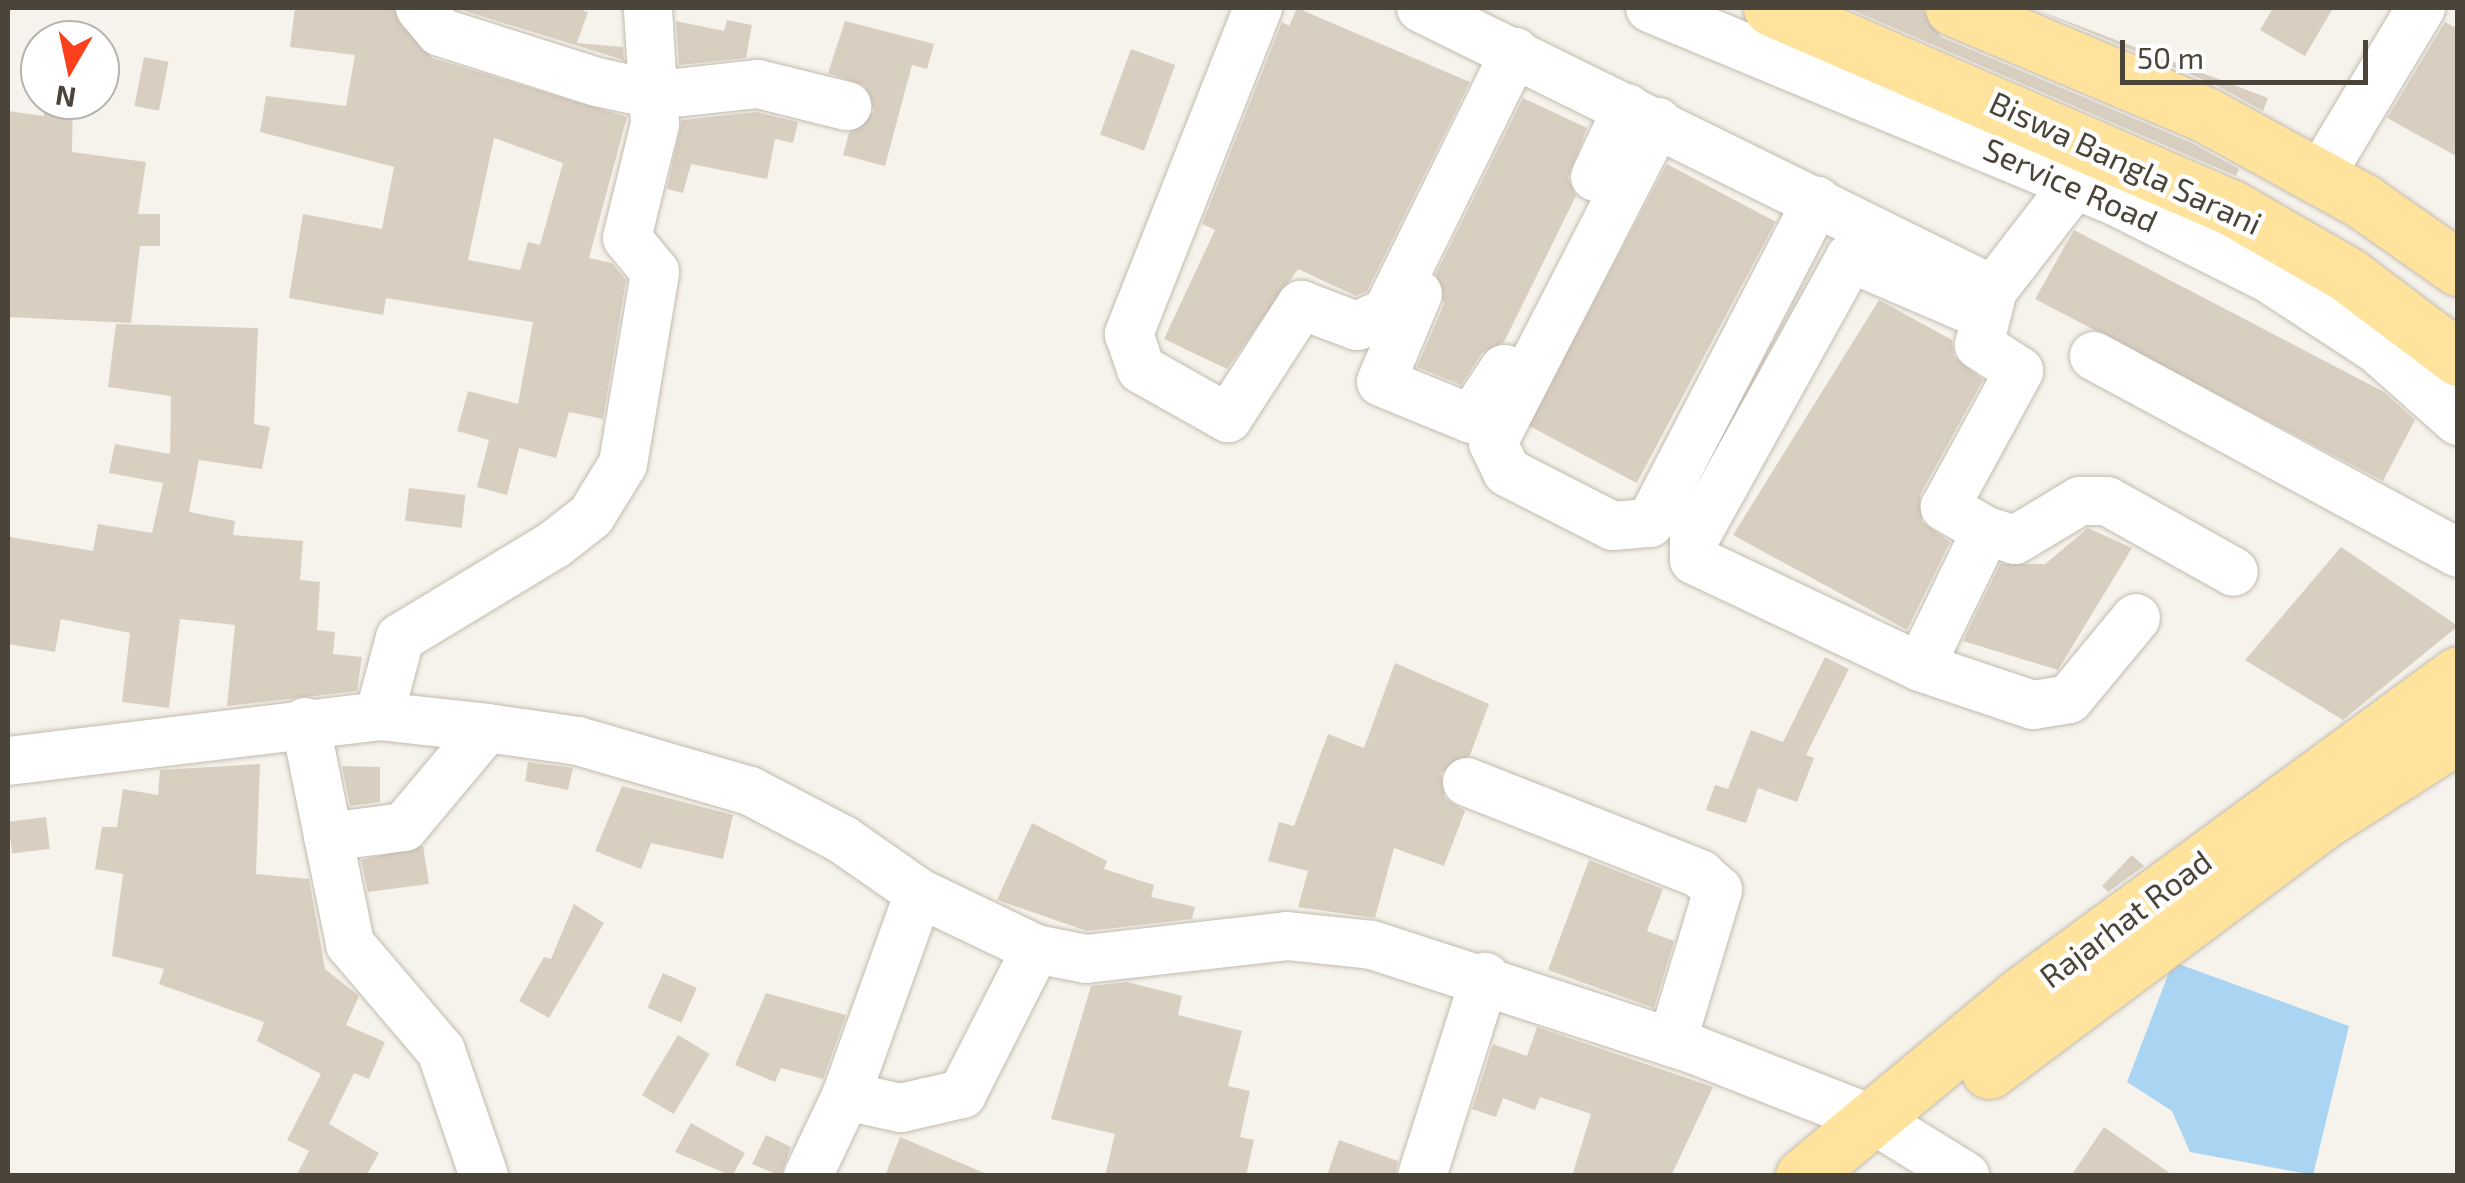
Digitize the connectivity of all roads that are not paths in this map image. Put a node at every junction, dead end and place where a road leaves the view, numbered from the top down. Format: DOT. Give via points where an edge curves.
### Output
graph roads {
  1 [pos="420,8"];
  2 [pos="648,8"];
  3 [pos="1258,8"];
  4 [pos="1421,8"];
  5 [pos="1650,8"];
  6 [pos="1771,8"];
  7 [pos="2421,8"];
  8 [pos="1961,9"];
  9 [pos="1524,56"];
  10 [pos="657,95"];
  11 [pos="847,106"];
  12 [pos="1642,115"];
  13 [pos="2320,176"];
  14 [pos="2075,184"];
  15 [pos="1817,201"];
  16 [pos="2458,268"];
  17 [pos="1988,303"];
  18 [pos="2094,356"];
  19 [pos="2458,358"];
  20 [pos="2458,421"];
  21 [pos="1986,531"];
  22 [pos="2458,552"];
  23 [pos="2234,572"];
  24 [pos="2136,618"];
  25 [pos="1920,667"];
  26 [pos="2458,674"];
  27 [pos="379,716"];
  28 [pos="305,722"];
  29 [pos="487,728"];
  30 [pos="2458,734"];
  31 [pos="8,761"];
  32 [pos="1467,782"];
  33 [pos="328,837"];
  34 [pos="918,893"];
  35 [pos="1036,949"];
  36 [pos="1485,978"];
  37 [pos="1672,1042"];
  38 [pos="846,1096"];
  39 [pos="1890,1131"];
  40 [pos="484,1176"];
  41 [pos="808,1176"];
  42 [pos="1422,1176"];
  43 [pos="1803,1176"];
  44 [pos="1858,1176"];
  45 [pos="1965,1176"];
  1 -- 10 [label="street" via="440,32"];
  2 -- 10 [label="street"];
  3 -- 9 [label="street" via="1129,334 1141,369 1228,418 1301,305 1357,326 1387,312"];
  4 -- 9 [label="street"];
  5 -- 14 [label="street, Service Road"];
  6 -- 19 [label="main road, Biswa Bangla Sarani" via="2232,208 2348,275"];
  7 -- 13 [label="street"];
  8 -- 13 [label="main road" via="2206,115"];
  9 -- 12 [label="street"];
  9 -- 12 [label="street" via="1381,366 1388,388 1457,416 1485,409"];
  10 -- 11 [label="street" via="727,82"];
  10 -- 27 [label="street" via="627,238 655,272 624,464 591,516 567,535 400,638"];
  12 -- 15 [label="street"];
  12 -- 15 [label="street" via="1492,443 1507,472 1613,526 1650,524"];
  13 -- 16 [label="main road"];
  14 -- 17 [label="street"];
  14 -- 20 [label="street, Service Road" via="2268,278 2378,350"];
  15 -- 17 [label="street"];
  17 -- 21 [label="street" via="1979,344 2019,371 1945,507"];
  17 -- 25 [label="street" via="1850,258 1691,550 1701,568"];
  18 -- 22 [label="street"];
  21 -- 23 [label="street" via="2015,540 2080,501 2107,501"];
  21 -- 25 [label="street"];
  24 -- 25 [label="street" via="2084,685 2050,706"];
  26 -- 39 [label="main road, Rajarhat Road" via="2025,992"];
  27 -- 28 [label="street"];
  27 -- 29 [label="street"];
  28 -- 31 [label="street"];
  28 -- 33 [label="street"];
  29 -- 33 [label="street" via="404,827"];
  29 -- 34 [label="street" via="578,741 750,792 842,838"];
  30 -- 39 [label="main road, Rajarhat Road"];
  32 -- 37 [label="street" via="1700,874 1718,890"];
  33 -- 40 [label="street" via="350,944 441,1051"];
  34 -- 35 [label="street"];
  34 -- 38 [label="street"];
  35 -- 36 [label="street" via="1086,959 1287,936 1372,944"];
  35 -- 38 [label="street" via="962,1094 900,1108"];
  36 -- 37 [label="street"];
  36 -- 42 [label="street"];
  37 -- 39 [label="street"];
  38 -- 41 [label="street"];
  39 -- 43 [label="main road, Rajarhat Road"];
  39 -- 44 [label="main road, Rajarhat Road"];
  39 -- 45 [label="street"];
}
